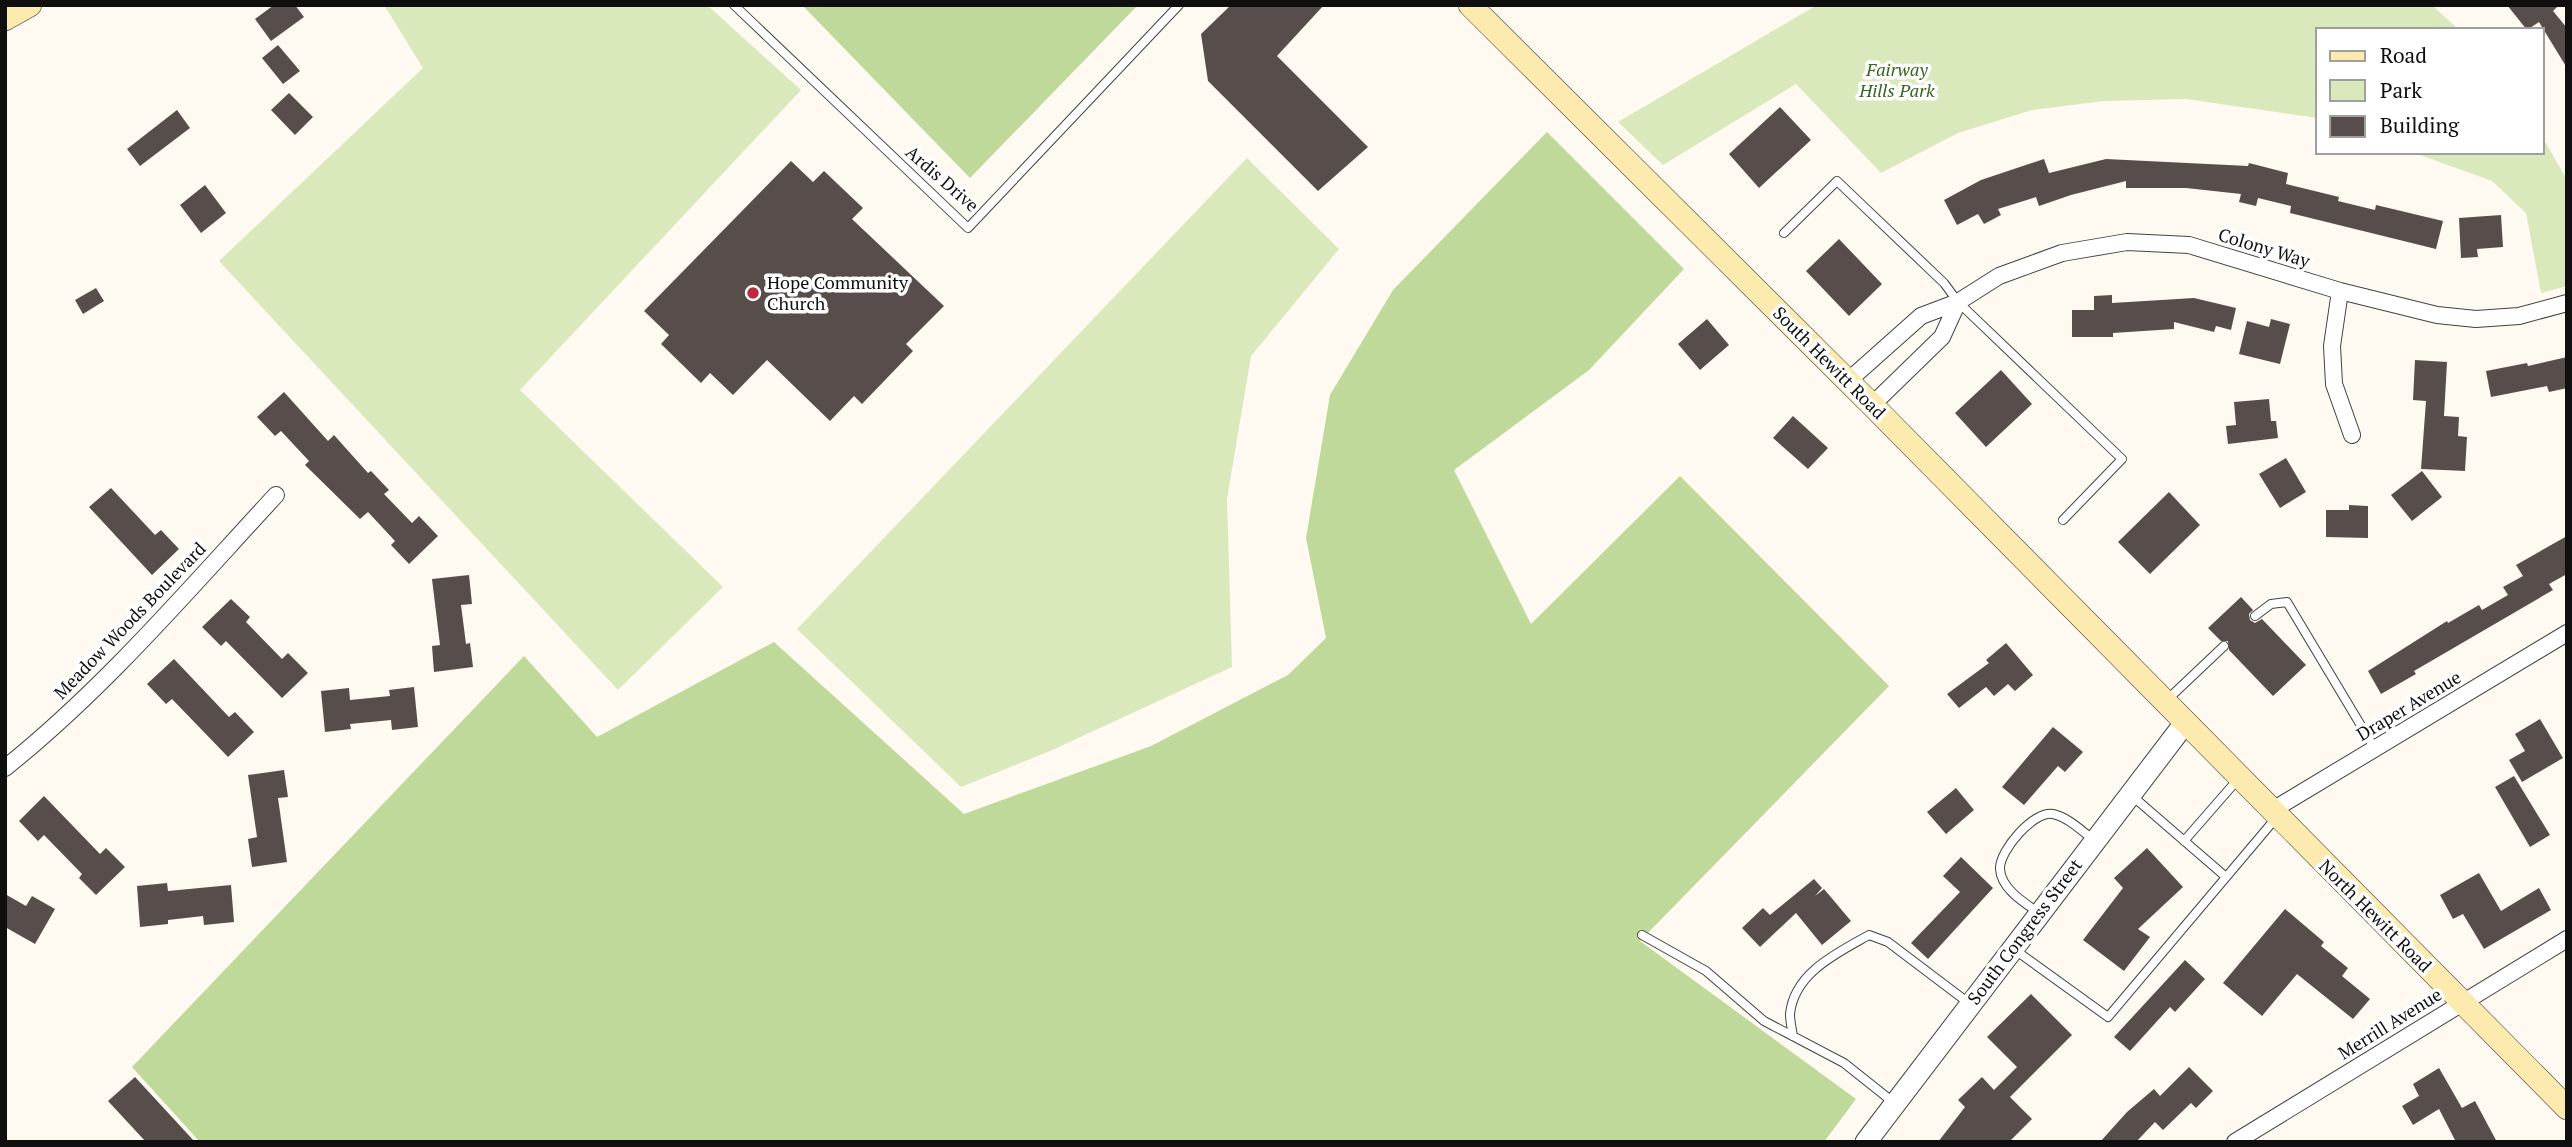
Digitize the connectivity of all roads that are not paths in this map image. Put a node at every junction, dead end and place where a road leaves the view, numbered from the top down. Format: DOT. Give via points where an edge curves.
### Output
graph roads {
  1 [pos="30,5"];
  2 [pos="734,5"];
  3 [pos="1179,5"];
  4 [pos="1470,5"];
  5 [pos="5,19"];
  6 [pos="1784,233"];
  7 [pos="2340,291"];
  8 [pos="1958,302"];
  9 [pos="2567,303"];
  10 [pos="1848,381"];
  11 [pos="1872,405"];
  12 [pos="2352,435"];
  13 [pos="276,495"];
  14 [pos="2063,520"];
  15 [pos="2255,616"];
  16 [pos="2567,633"];
  17 [pos="2224,646"];
  18 [pos="2164,703"];
  19 [pos="2185,723"];
  20 [pos="2375,749"];
  21 [pos="5,768"];
  22 [pos="2239,778"];
  23 [pos="2130,794"];
  24 [pos="2274,814"];
  25 [pos="2095,841"];
  26 [pos="2184,841"];
  27 [pos="2226,877"];
  28 [pos="2039,914"];
  29 [pos="1642,934"];
  30 [pos="2567,939"];
  31 [pos="2013,948"];
  32 [pos="2461,1003"];
  33 [pos="1970,1004"];
  34 [pos="1793,1036"];
  35 [pos="1895,1104"];
  36 [pos="2567,1108"];
  37 [pos="1874,1138"];
  38 [pos="2235,1142"];
  1 -- 5 [label="main road"];
  2 -- 3 [label="lane, Ardis Drive" via="968,228"];
  4 -- 10 [label="main road, South Hewitt Road"];
  6 -- 8 [label="lane" via="1837,181 1944,283"];
  7 -- 8 [label="street, Colony Way" via="2189,245 2127,242 2062,253 1998,276"];
  7 -- 9 [label="street, Colony Way" via="2437,315 2476,319 2519,316"];
  7 -- 12 [label="street" via="2332,346 2334,384"];
  8 -- 10 [label="street, Colony Way" via="1921,316"];
  8 -- 11 [label="street" via="1942,337"];
  8 -- 14 [label="lane" via="2122,459"];
  10 -- 11 [label="main road, South Hewitt Road"];
  11 -- 18 [label="main road, South Hewitt Road"];
  13 -- 21 [label="street, Meadow Woods Boulevard" via="94,689"];
  15 -- 20 [label="lane" via="2271,604 2287,602"];
  16 -- 20 [label="street, Draper Avenue"];
  17 -- 18 [label="lane"];
  18 -- 19 [label="main road, South Hewitt Road"];
  19 -- 22 [label="main road, North Hewitt Road"];
  19 -- 23 [label="street, South Congress Street"];
  20 -- 24 [label="street, Draper Avenue"];
  22 -- 24 [label="main road, North Hewitt Road"];
  22 -- 26 [label="lane"];
  23 -- 25 [label="street, South Congress Street"];
  23 -- 26 [label="lane"];
  24 -- 27 [label="lane"];
  24 -- 32 [label="main road, North Hewitt Road"];
  25 -- 28 [label="street, South Congress Street"];
  25 -- 28 [label="lane" via="2062,818 2042,815 2004,854 2003,879"];
  26 -- 27 [label="lane"];
  27 -- 31 [label="lane" via="2108,1017"];
  28 -- 31 [label="street, South Congress Street"];
  29 -- 34 [label="lane" via="1706,971 1765,1021"];
  30 -- 32 [label="street, Merrill Avenue"];
  31 -- 33 [label="street, South Congress Street"];
  32 -- 36 [label="main road, North Hewitt Road"];
  32 -- 38 [label="street, Merrill Avenue"];
  33 -- 34 [label="lane" via="1888,942 1869,935 1830,957 1799,985 1790,1014"];
  33 -- 35 [label="street, South Congress Street"];
  34 -- 35 [label="lane" via="1844,1063"];
  35 -- 37 [label="street, South Congress Street"];
}
